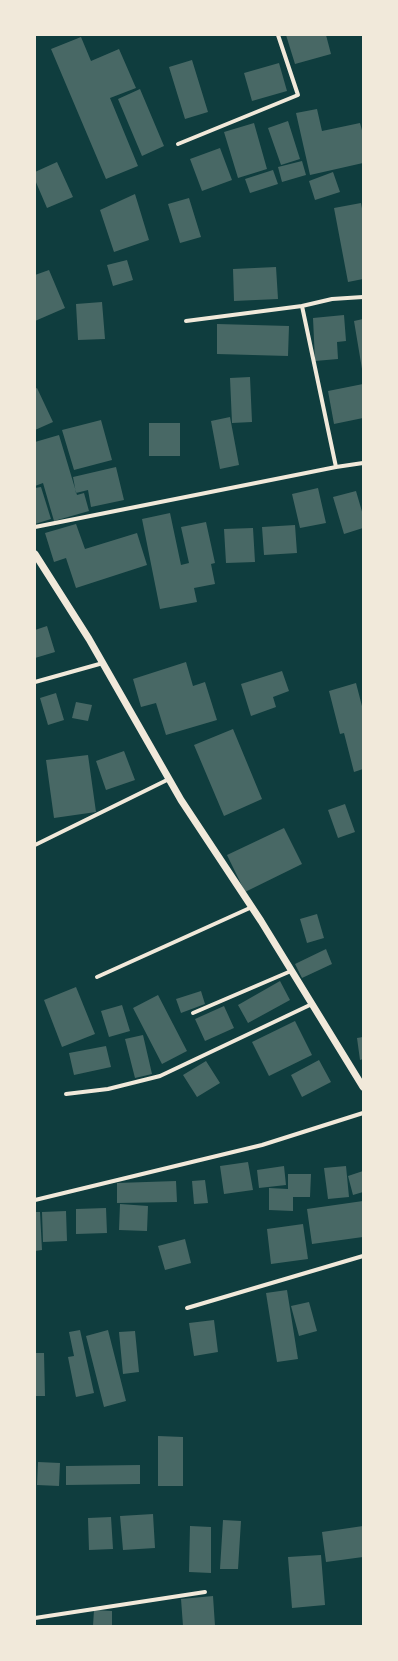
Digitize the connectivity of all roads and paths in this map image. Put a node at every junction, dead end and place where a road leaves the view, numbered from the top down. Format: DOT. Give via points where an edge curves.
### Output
graph roads {
  1 [pos="278,35"];
  2 [pos="178,144"];
  3 [pos="363,297"];
  4 [pos="302,306"];
  5 [pos="186,321"];
  6 [pos="363,463"];
  7 [pos="336,467"];
  8 [pos="35,526"];
  9 [pos="35,554"];
  10 [pos="103,663"];
  11 [pos="35,682"];
  12 [pos="169,779"];
  13 [pos="35,845"];
  14 [pos="252,908"];
  15 [pos="291,971"];
  16 [pos="97,977"];
  17 [pos="312,1004"];
  18 [pos="193,1013"];
  19 [pos="363,1087"];
  20 [pos="66,1094"];
  21 [pos="363,1113"];
  22 [pos="35,1200"];
  23 [pos="363,1256"];
  24 [pos="187,1308"];
  25 [pos="205,1592"];
  26 [pos="35,1618"];
  1 -- 2 [label="street" via="298,95"];
  3 -- 4 [label="street" via="332,299"];
  4 -- 5 [label="street"];
  4 -- 7 [label="street"];
  6 -- 7 [label="street"];
  7 -- 8 [label="street"];
  9 -- 10 [label="street"];
  10 -- 11 [label="street"];
  10 -- 12 [label="street"];
  12 -- 13 [label="street"];
  12 -- 14 [label="street"];
  14 -- 15 [label="street"];
  14 -- 16 [label="street"];
  15 -- 17 [label="street"];
  15 -- 18 [label="street"];
  17 -- 19 [label="street"];
  17 -- 20 [label="street" via="160,1076 108,1089"];
  21 -- 22 [label="street" via="262,1145"];
  23 -- 24 [label="street"];
  25 -- 26 [label="street"];
}
